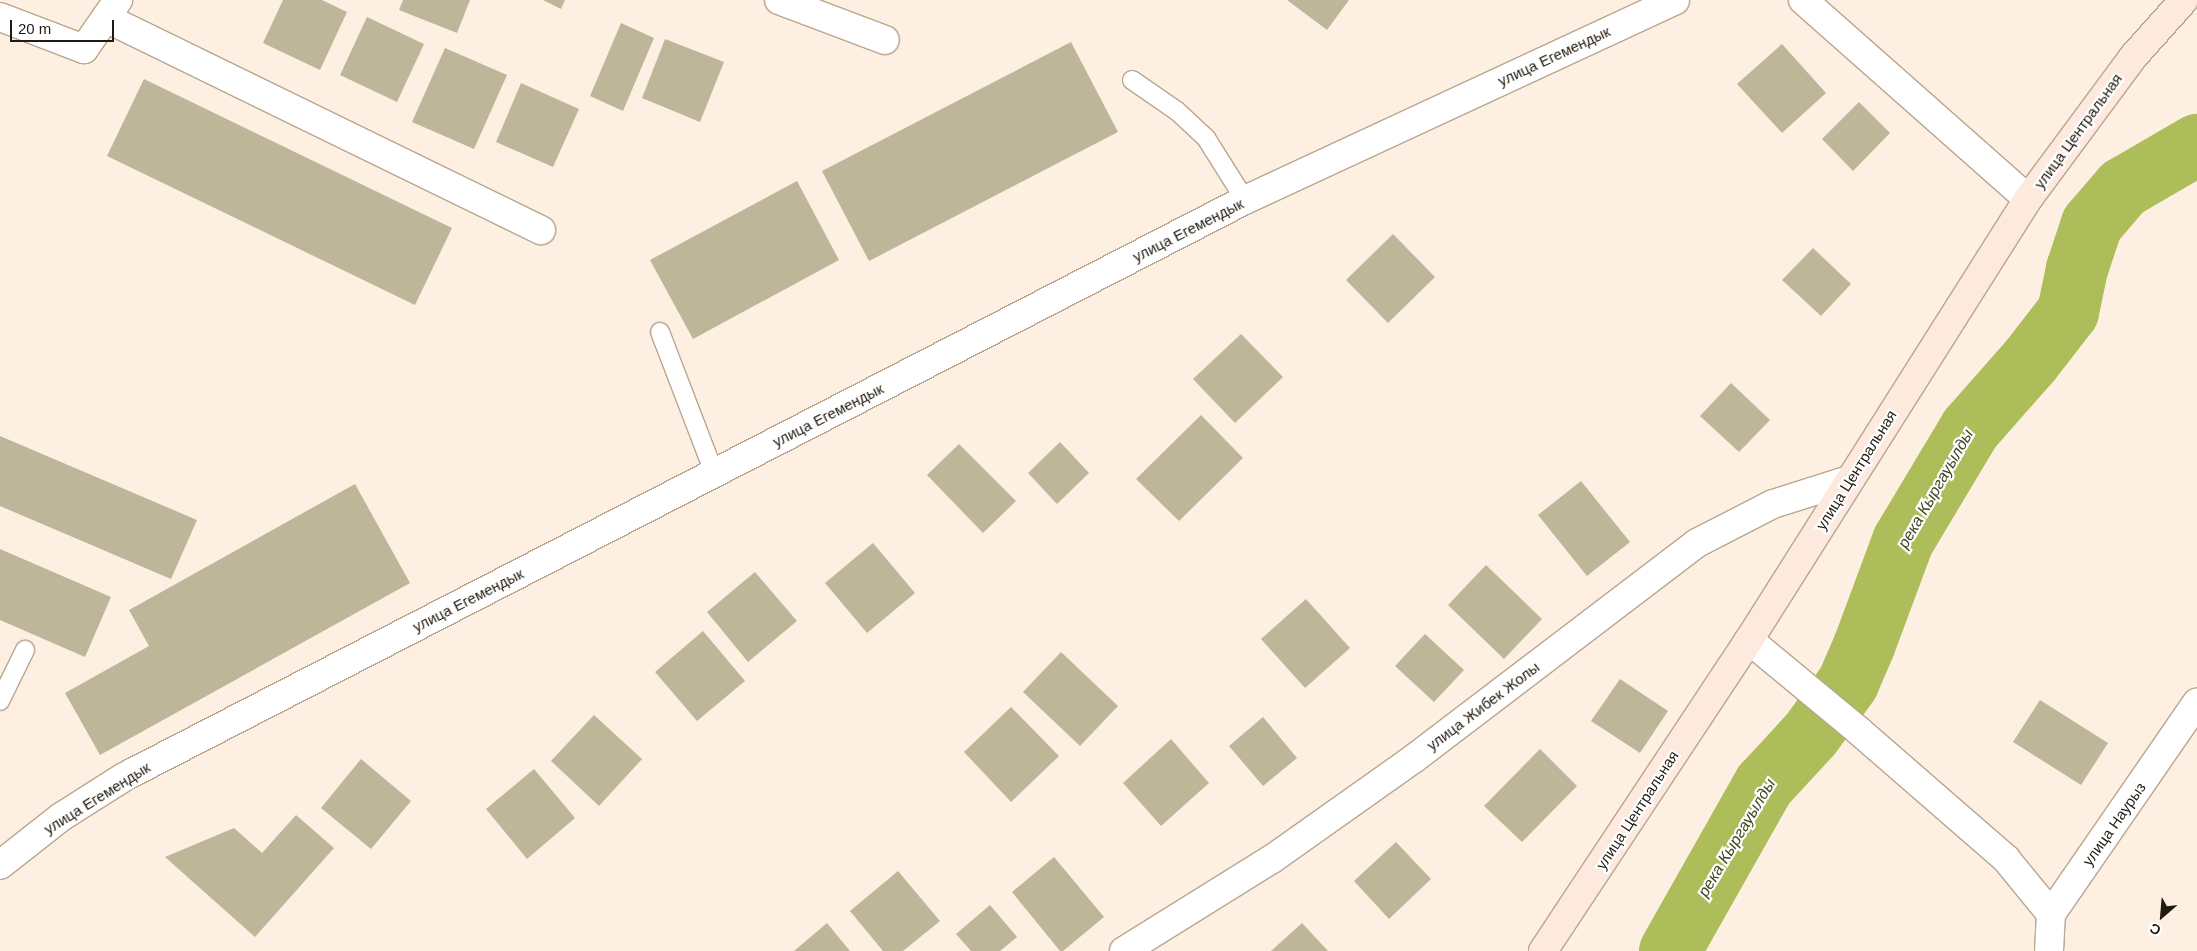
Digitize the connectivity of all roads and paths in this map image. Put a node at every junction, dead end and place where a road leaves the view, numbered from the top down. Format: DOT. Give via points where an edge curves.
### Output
graph roads {
  1 [pos="779,0"];
  2 [pos="1675,0"];
  3 [pos="1803,0"];
  4 [pos="2184,0"];
  5 [pos="112,9"];
  6 [pos="0,17"];
  7 [pos="885,40"];
  8 [pos="1132,80"];
  9 [pos="1245,200"];
  10 [pos="2028,200"];
  11 [pos="542,230"];
  12 [pos="660,332"];
  13 [pos="714,473"];
  14 [pos="1849,480"];
  15 [pos="1749,640"];
  16 [pos="25,650"];
  17 [pos="0,701"];
  18 [pos="2197,702"];
  19 [pos="0,865"];
  20 [pos="2051,914"];
  21 [pos="1124,951"];
  22 [pos="1543,951"];
  23 [pos="2049,951"];
  1 -- 7 [label="street"];
  2 -- 9 [label="street, улица Егемендык"];
  3 -- 10 [label="street"];
  4 -- 10 [label="main road, улица Центральная" via="2133,57"];
  5 -- 6 [label="street" via="84,49"];
  5 -- 11 [label="street"];
  8 -- 9 [label="lane" via="1177,111 1206,138"];
  9 -- 13 [label="street, улица Егемендык"];
  10 -- 14 [label="main road, улица Центральная"];
  12 -- 13 [label="lane"];
  13 -- 19 [label="street, улица Егемендык" via="124,777 61,817"];
  14 -- 15 [label="main road, улица Центральная"];
  14 -- 21 [label="street, улица Жибек Жолы" via="1773,504 1697,543 1412,760 1272,859"];
  15 -- 20 [label="street" via="2006,859"];
  15 -- 22 [label="main road, улица Центральная"];
  16 -- 17 [label="lane"];
  18 -- 20 [label="street, улица Наурыз"];
  20 -- 23 [label="street"];
}
